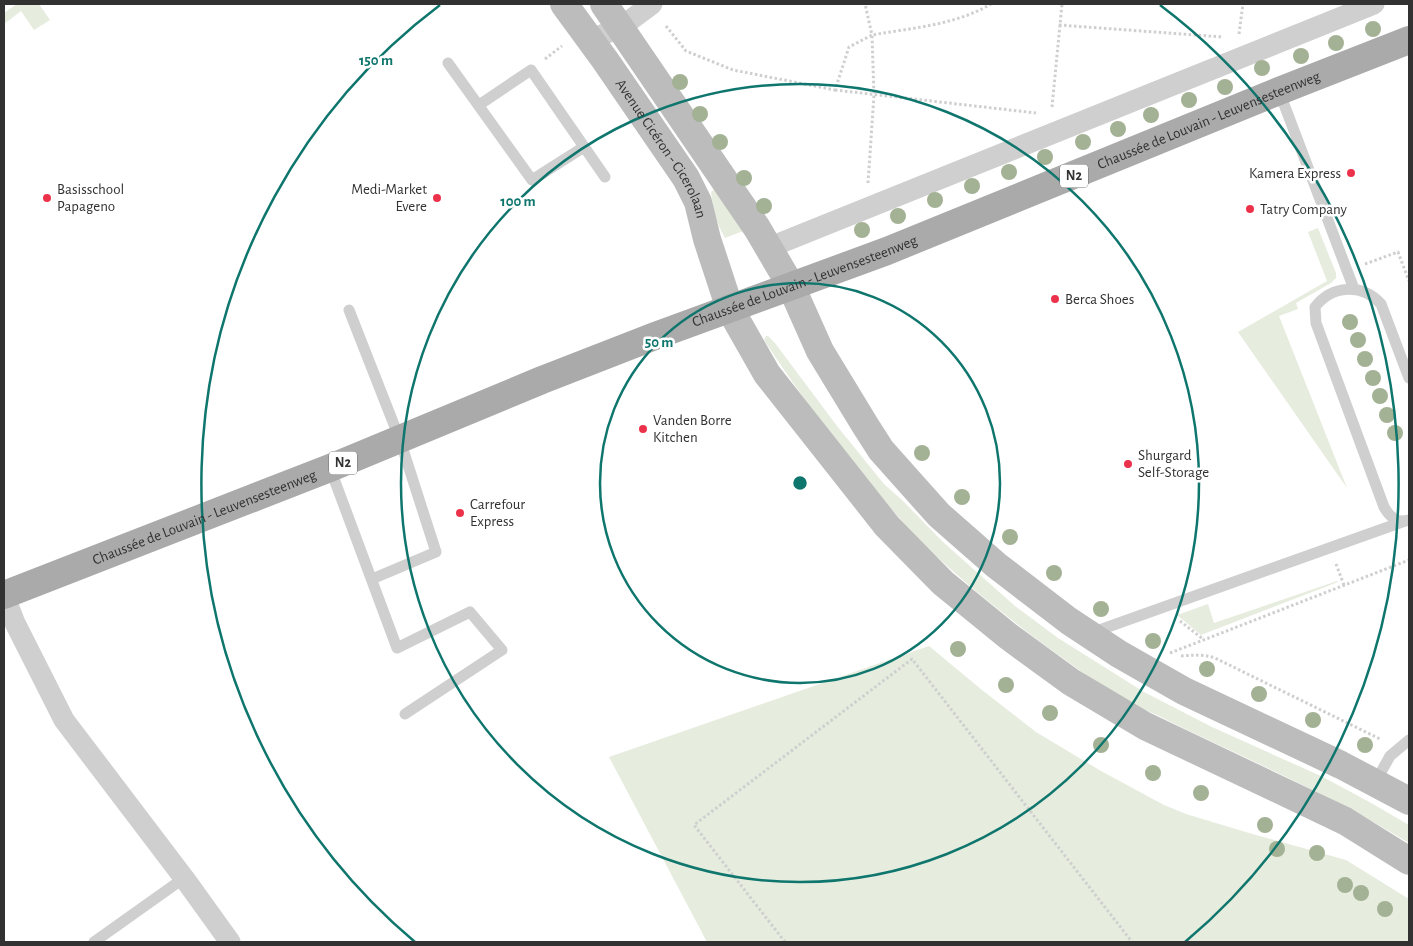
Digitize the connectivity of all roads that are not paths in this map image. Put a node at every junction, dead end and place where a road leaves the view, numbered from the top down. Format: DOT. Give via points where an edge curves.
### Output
graph roads {
  1 [pos="564,4"];
  2 [pos="604,4"];
  3 [pos="652,4"];
  4 [pos="1374,4"];
  5 [pos="621,27"];
  6 [pos="590,40"];
  7 [pos="1409,40"];
  8 [pos="448,63"];
  9 [pos="1279,92"];
  10 [pos="479,105"];
  11 [pos="584,147"];
  12 [pos="605,177"];
  13 [pos="768,248"];
  14 [pos="791,286"];
  15 [pos="1354,289"];
  16 [pos="730,309"];
  17 [pos="349,310"];
  18 [pos="1408,371"];
  19 [pos="400,440"];
  20 [pos="330,468"];
  21 [pos="1407,520"];
  22 [pos="372,580"];
  23 [pos="4,595"];
  24 [pos="1088,634"];
  25 [pos="405,714"];
  26 [pos="1409,740"];
  27 [pos="1375,783"];
  28 [pos="1409,802"];
  29 [pos="1409,861"];
  30 [pos="184,878"];
  31 [pos="94,942"];
  32 [pos="230,942"];
  1 -- 6 [label="main road, Avenue Cicéron - Cicerolaan"];
  2 -- 5 [label="main road, Avenue Cicéron - Cicerolaan"];
  3 -- 5 [label="street"];
  4 -- 13 [label="street" via="1054,123"];
  5 -- 6 [label="street"];
  5 -- 13 [label="main road, Avenue Cicéron - Cicerolaan"];
  6 -- 16 [label="main road, Avenue Cicéron - Cicerolaan" via="686,178 698,202"];
  7 -- 9 [label="main road, Chaussée de Louvain - Leuvensesteenweg / N2"];
  8 -- 10 [label="lane"];
  9 -- 14 [label="main road, Chaussée de Louvain - Leuvensesteenweg / N2" via="896,248"];
  9 -- 15 [label="lane"];
  10 -- 11 [label="lane" via="532,180"];
  10 -- 11 [label="lane" via="531,70"];
  11 -- 12 [label="lane"];
  13 -- 14 [label="main road, Avenue Cicéron - Cicerolaan"];
  14 -- 16 [label="main road, Chaussée de Louvain - Leuvensesteenweg / N2"];
  14 -- 24 [label="main road, Avenue Cicéron - Cicerolaan" via="820,351 880,450 939,515 996,565"];
  15 -- 18 [label="lane" via="1365,291 1381,304"];
  15 -- 21 [label="lane" via="1325,296 1315,307 1316,323 1384,507 1394,519"];
  16 -- 19 [label="main road, Chaussée de Louvain - Leuvensesteenweg / N2" via="542,380"];
  16 -- 29 [label="main road, Avenue Cicéron - Cicerolaan" via="767,374 887,526 943,583 1070,682 1145,726 1345,822"];
  17 -- 19 [label="lane"];
  19 -- 20 [label="main road, Chaussée de Louvain - Leuvensesteenweg / N2"];
  19 -- 22 [label="lane" via="436,552"];
  20 -- 22 [label="lane"];
  20 -- 23 [label="main road, Chaussée de Louvain - Leuvensesteenweg / N2"];
  21 -- 24 [label="lane"];
  22 -- 25 [label="lane" via="397,648 470,612 502,650"];
  23 -- 30 [label="street" via="64,720"];
  24 -- 27 [label="main road, Avenue Cicéron - Cicerolaan" via="1184,691"];
  26 -- 27 [label="lane" via="1390,756"];
  27 -- 28 [label="main road, Avenue Cicéron - Cicerolaan"];
  30 -- 31 [label="lane"];
  30 -- 32 [label="street"];
}
